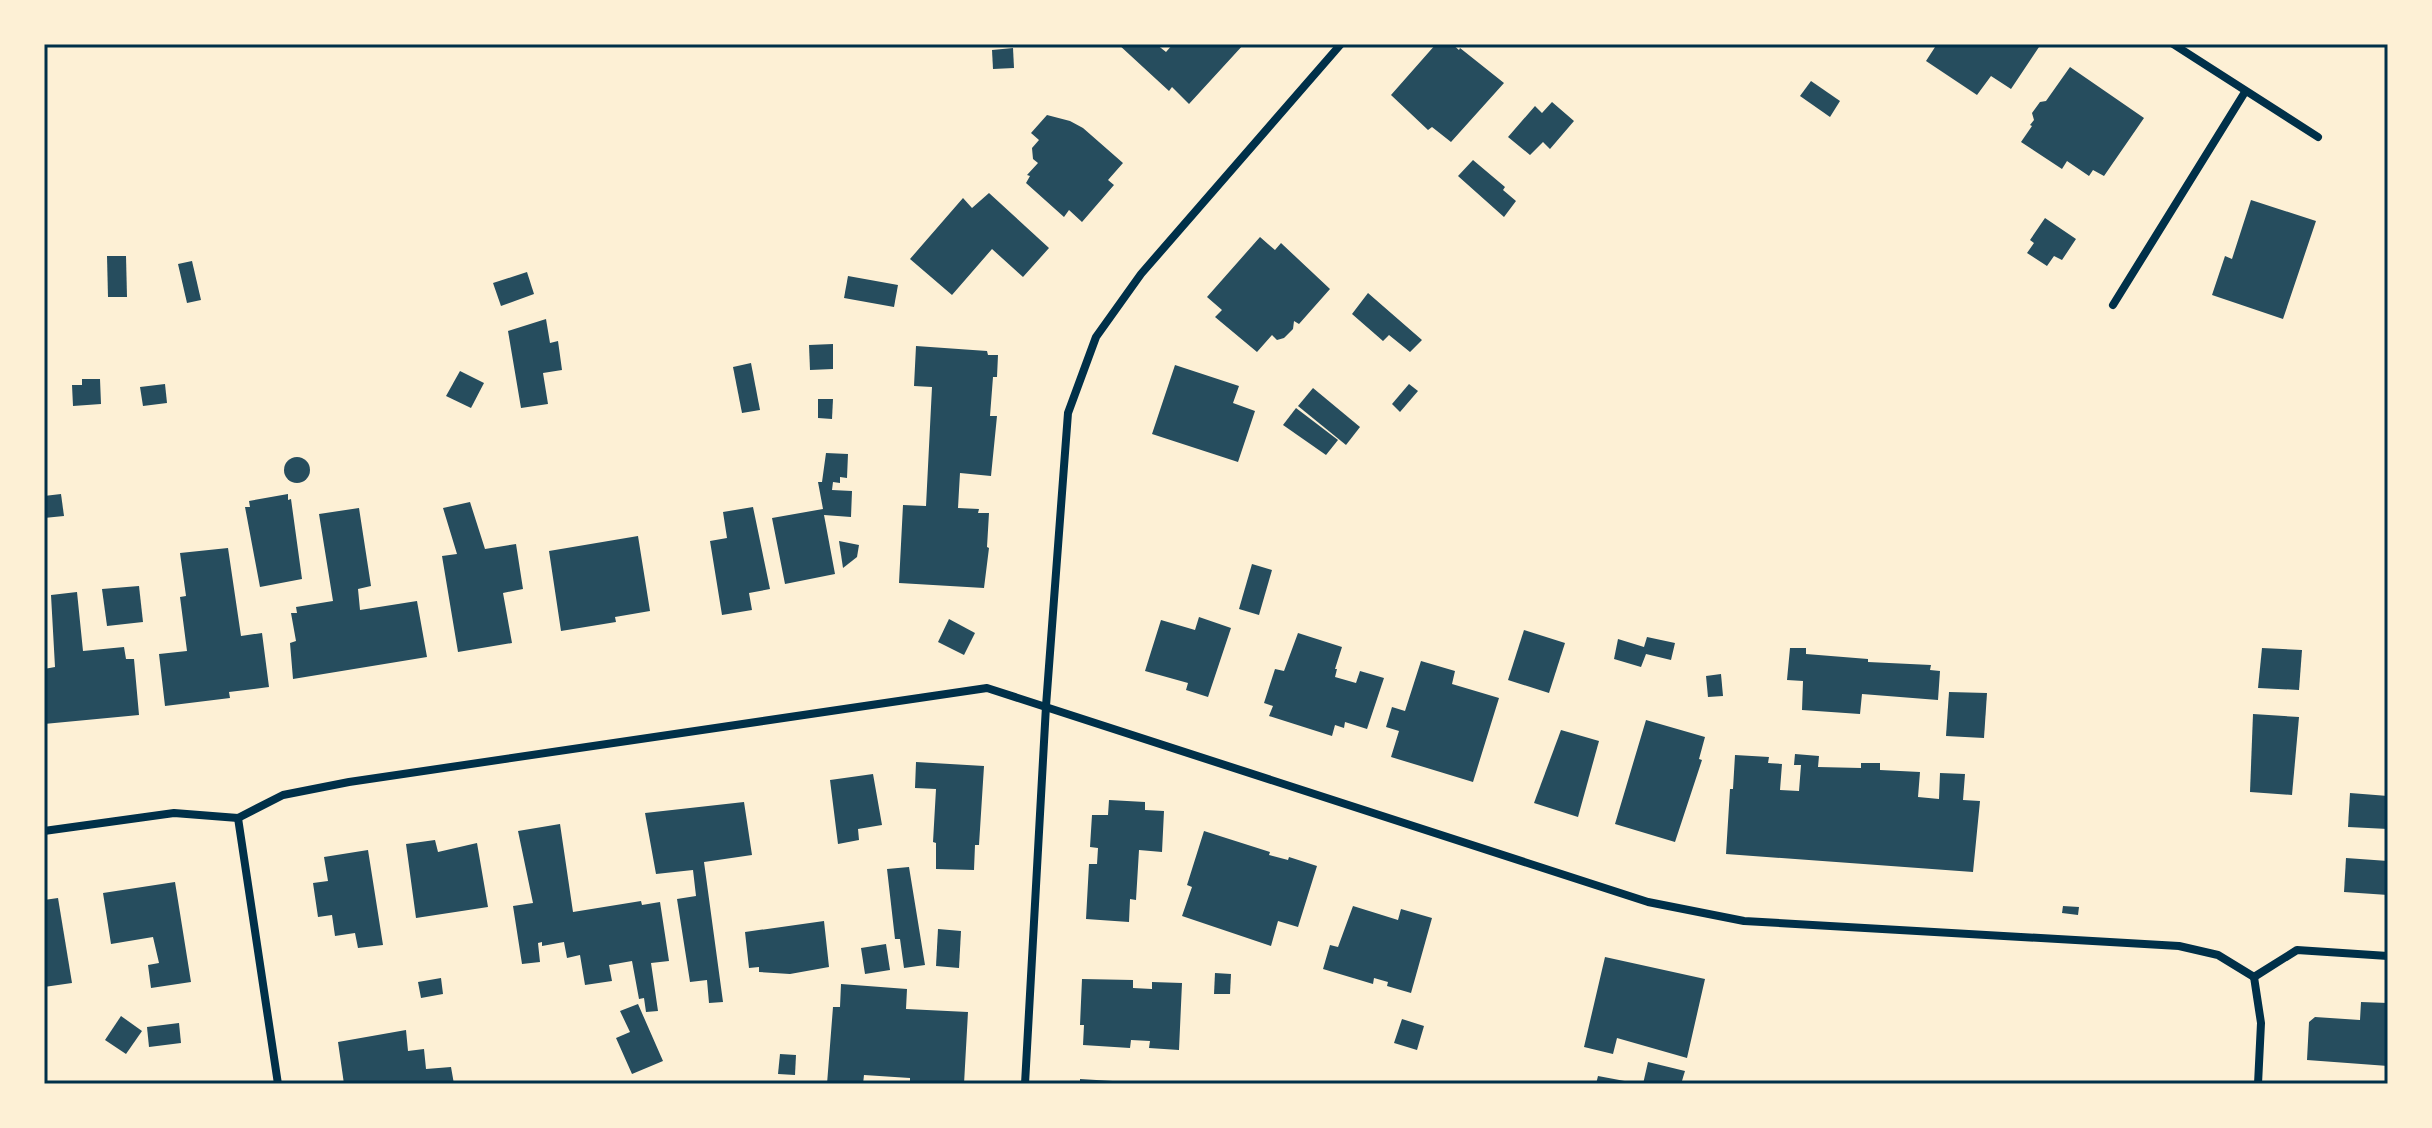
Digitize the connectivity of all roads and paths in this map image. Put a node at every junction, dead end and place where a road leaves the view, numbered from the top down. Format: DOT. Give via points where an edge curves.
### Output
graph roads {
  1 [pos="1341,44"];
  2 [pos="2173,44"];
  3 [pos="2245,92"];
  4 [pos="2318,137"];
  5 [pos="2113,305"];
  6 [pos="1046,706"];
  7 [pos="238,818"];
  8 [pos="44,831"];
  9 [pos="2388,956"];
  10 [pos="2254,977"];
  11 [pos="278,1084"];
  12 [pos="1025,1084"];
  13 [pos="2258,1084"];
  1 -- 6 [label="street" via="1141,274 1096,337 1068,413"];
  2 -- 3 [label="street"];
  3 -- 4 [label="street"];
  3 -- 5 [label="street"];
  6 -- 7 [label="street" via="987,688 349,782 283,795"];
  6 -- 10 [label="street" via="1648,902 1744,921 2179,946 2218,955"];
  6 -- 12 [label="street"];
  7 -- 8 [label="street" via="174,813"];
  7 -- 11 [label="street"];
  9 -- 10 [label="street" via="2297,950"];
  10 -- 13 [label="street" via="2261,1023"];
}
